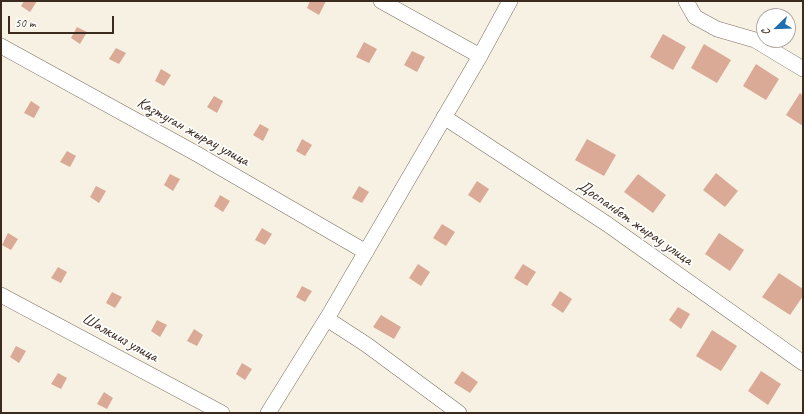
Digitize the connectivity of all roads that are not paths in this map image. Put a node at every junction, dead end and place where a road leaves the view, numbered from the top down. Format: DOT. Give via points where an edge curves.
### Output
graph roads {
  1 [pos="381,1"];
  2 [pos="510,1"];
  3 [pos="686,1"];
  4 [pos="1,46"];
  5 [pos="480,56"];
  6 [pos="803,69"];
  7 [pos="444,117"];
  8 [pos="366,252"];
  9 [pos="1,294"];
  10 [pos="327,319"];
  11 [pos="803,363"];
  12 [pos="222,413"];
  13 [pos="268,413"];
  14 [pos="459,413"];
  1 -- 5 [label="street"];
  2 -- 5 [label="street"];
  3 -- 6 [label="street" via="695,17 717,29 755,40"];
  4 -- 8 [label="street, Казтуган жырау улица" via="197,154"];
  5 -- 7 [label="street"];
  7 -- 8 [label="street"];
  7 -- 11 [label="street, Доспанбет жырау улица" via="607,224"];
  8 -- 10 [label="street"];
  9 -- 12 [label="street, Шалкииз улица"];
  10 -- 13 [label="street"];
  10 -- 14 [label="street" via="367,345"];
}
